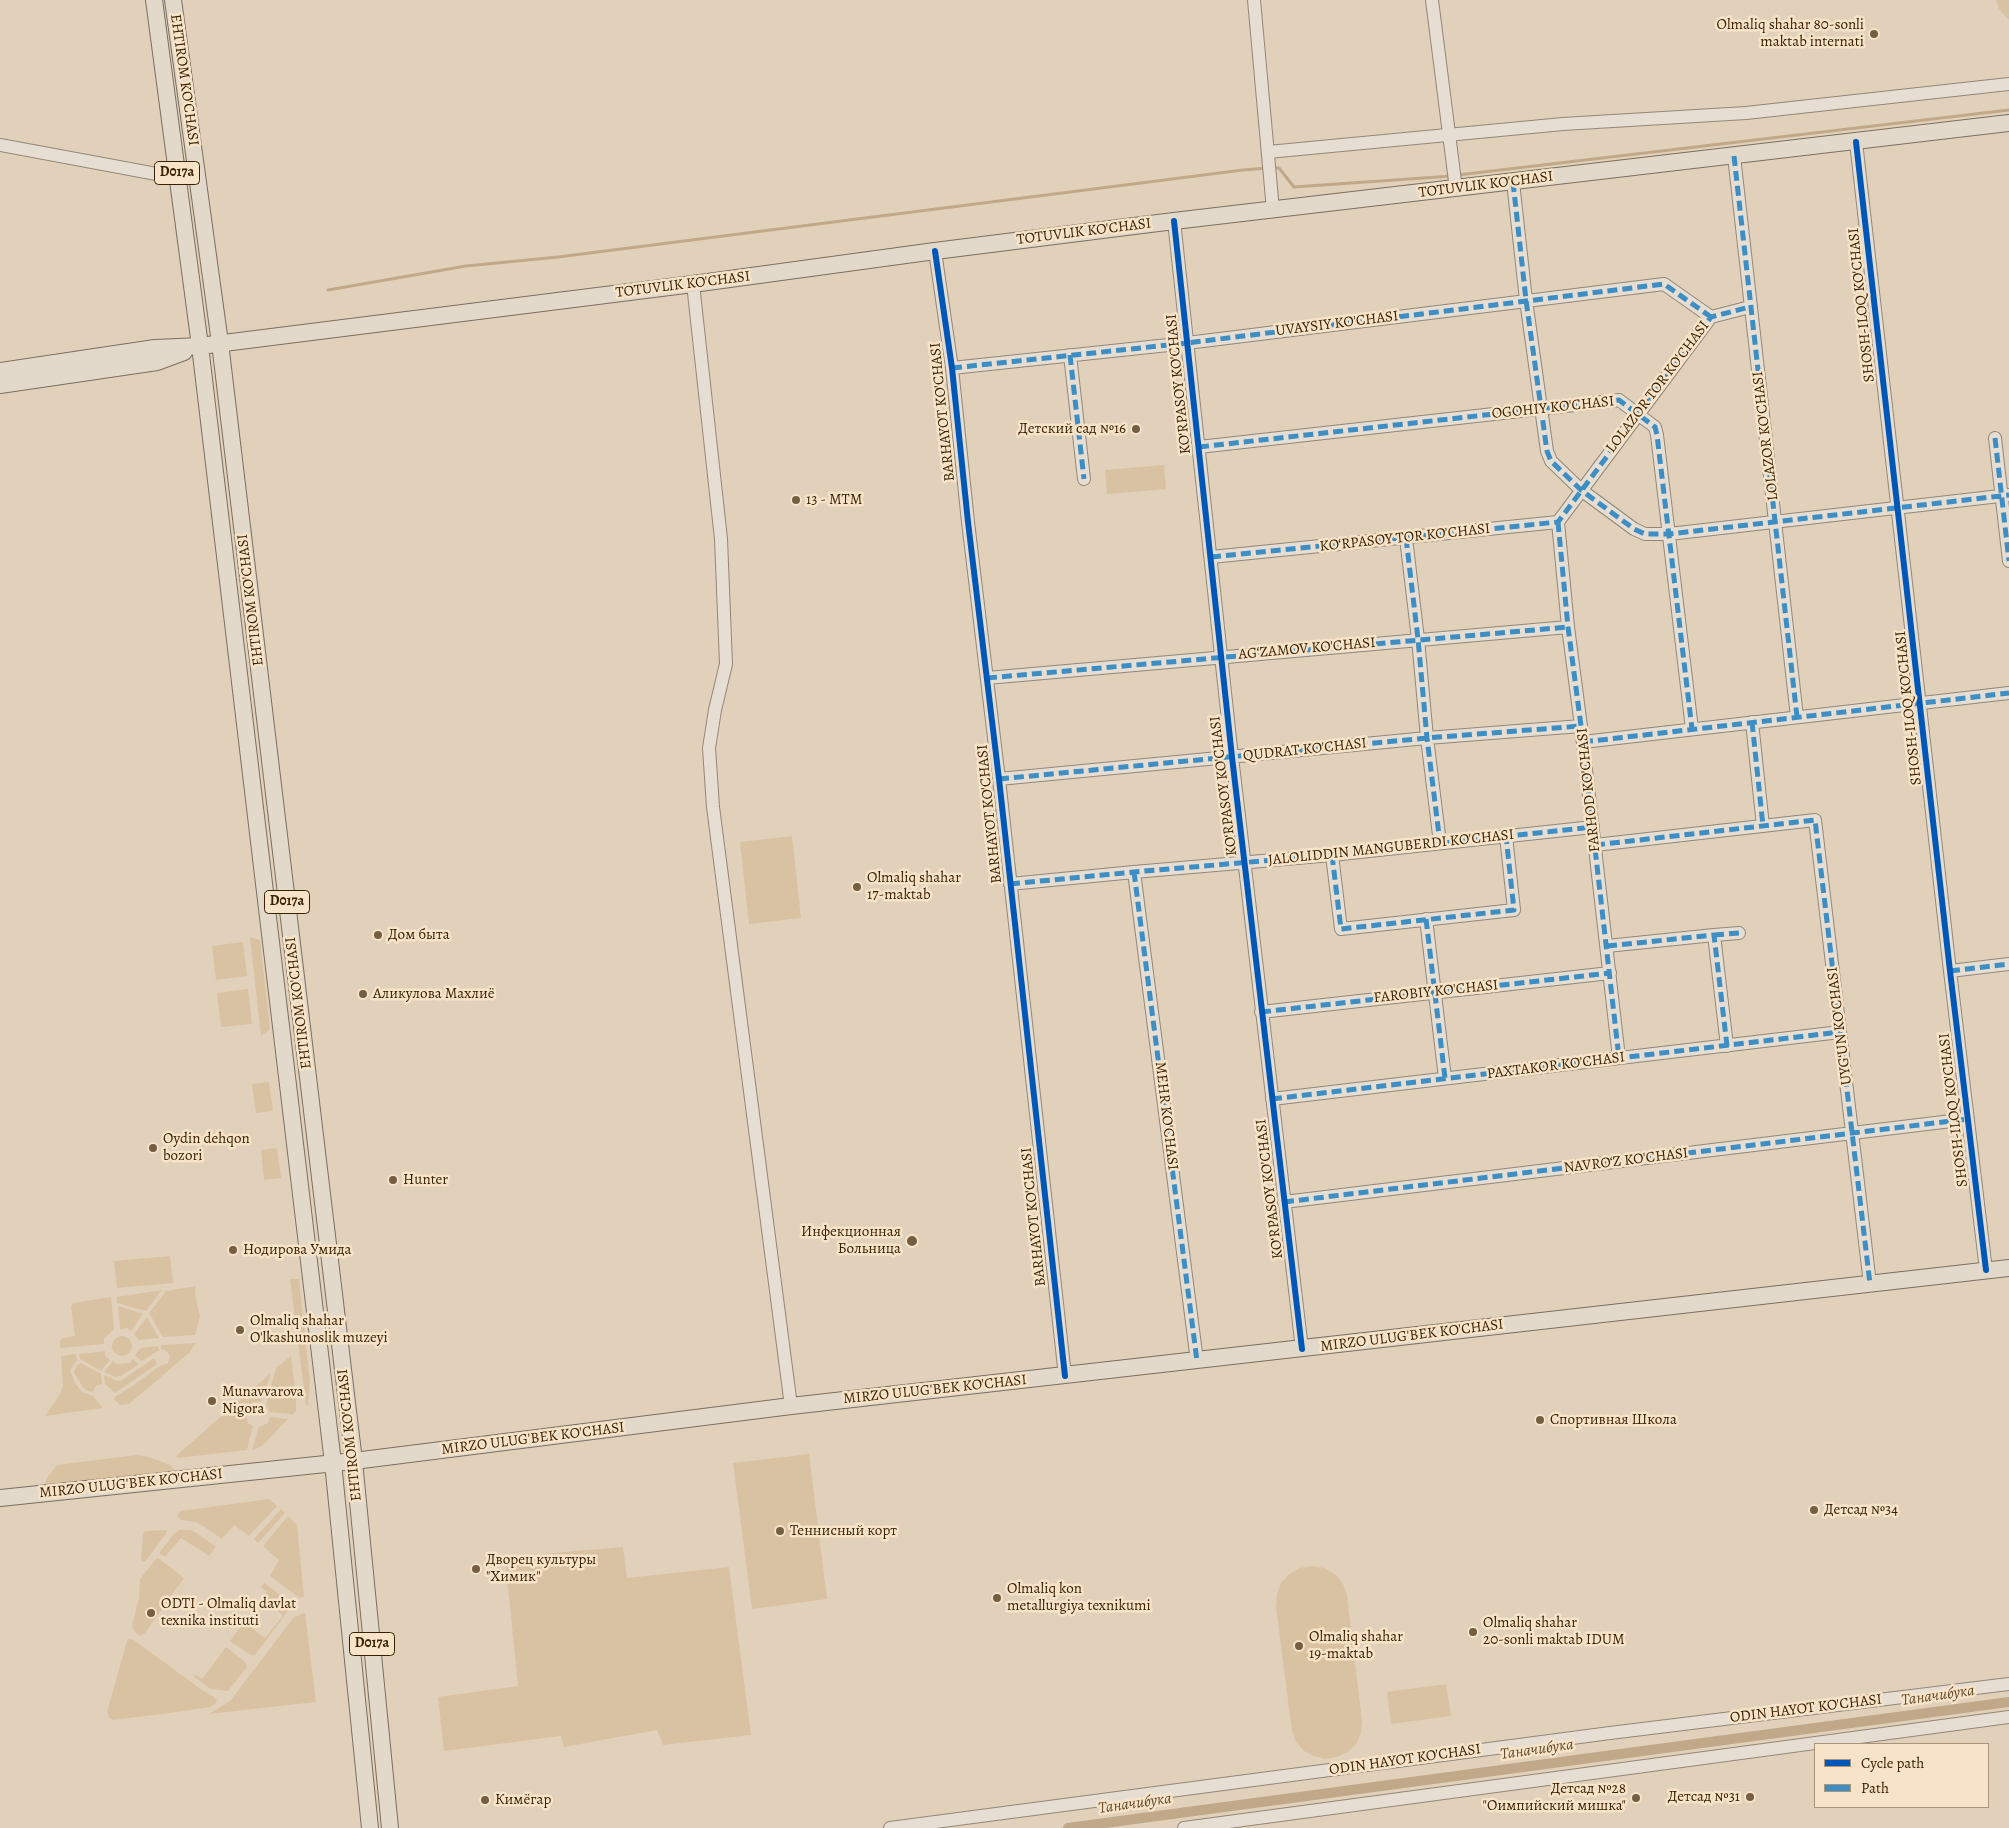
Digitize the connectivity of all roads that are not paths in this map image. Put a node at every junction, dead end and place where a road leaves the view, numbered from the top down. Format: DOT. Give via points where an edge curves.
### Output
graph roads {
  1 [pos="154,0"];
  2 [pos="173,0"];
  3 [pos="1254,0"];
  4 [pos="1432,0"];
  5 [pos="2009,84"];
  6 [pos="2009,123"];
  7 [pos="1449,135"];
  8 [pos="1856,142"];
  9 [pos="0,145"];
  10 [pos="1268,155"];
  11 [pos="1734,156"];
  12 [pos="178,178"];
  13 [pos="1513,182"];
  14 [pos="1456,185"];
  15 [pos="1273,210"];
  16 [pos="1174,221"];
  17 [pos="935,251"];
  18 [pos="693,284"];
  19 [pos="1526,300"];
  20 [pos="1750,307"];
  21 [pos="1711,317"];
  22 [pos="220,343"];
  23 [pos="1187,343"];
  24 [pos="200,346"];
  25 [pos="1070,356"];
  26 [pos="952,368"];
  27 [pos="0,371"];
  28 [pos="0,385"];
  29 [pos="1540,409"];
  30 [pos="1638,413"];
  31 [pos="1995,438"];
  32 [pos="1199,447"];
  33 [pos="1084,479"];
  34 [pos="1582,490"];
  35 [pos="2005,496"];
  36 [pos="1898,507"];
  37 [pos="1775,521"];
  38 [pos="1558,522"];
  39 [pos="1669,534"];
  40 [pos="1406,538"];
  41 [pos="1211,557"];
  42 [pos="2009,561"];
  43 [pos="1568,626"];
  44 [pos="1418,638"];
  45 [pos="1222,657"];
  46 [pos="987,678"];
  47 [pos="2009,694"];
  48 [pos="1921,703"];
  49 [pos="1797,717"];
  50 [pos="1752,722"];
  51 [pos="1581,726"];
  52 [pos="1692,729"];
  53 [pos="1427,738"];
  54 [pos="1583,742"];
  55 [pos="1232,758"];
  56 [pos="999,779"];
  57 [pos="1764,826"];
  58 [pos="1593,827"];
  59 [pos="1506,836"];
  60 [pos="1440,843"];
  61 [pos="1595,845"];
  62 [pos="1332,855"];
  63 [pos="1245,862"];
  64 [pos="1134,872"];
  65 [pos="1010,884"];
  66 [pos="1426,919"];
  67 [pos="1739,933"];
  68 [pos="1714,935"];
  69 [pos="1607,946"];
  70 [pos="2009,964"];
  71 [pos="1950,972"];
  72 [pos="1610,973"];
  73 [pos="1435,992"];
  74 [pos="1261,1012"];
  75 [pos="1840,1032"];
  76 [pos="1727,1046"];
  77 [pos="1620,1058"];
  78 [pos="1445,1078"];
  79 [pos="1272,1099"];
  80 [pos="1968,1119"];
  81 [pos="1852,1134"];
  82 [pos="1284,1202"];
  83 [pos="2009,1268"];
  84 [pos="1986,1270"];
  85 [pos="1870,1284"];
  86 [pos="1302,1349"];
  87 [pos="1197,1361"];
  88 [pos="1064,1376"];
  89 [pos="792,1406"];
  90 [pos="354,1461"];
  91 [pos="333,1463"];
  92 [pos="0,1498"];
  93 [pos="2009,1684"];
  94 [pos="2009,1717"];
  95 [pos="1814,1743"];
  96 [pos="1816,1743"];
  97 [pos="370,1828"];
  98 [pos="390,1828"];
  99 [pos="890,1828"];
  100 [pos="1184,1828"];
  1 -- 12 [label="main road, EHTIROM KO'CHASI / D017a"];
  2 -- 22 [label="main road, EHTIROM KO'CHASI / D017a"];
  3 -- 10 [label="street"];
  4 -- 7 [label="street"];
  5 -- 7 [label="street" via="1746,113 1563,124"];
  6 -- 8 [label="main road, TOTUVLIK KO'CHASI"];
  7 -- 10 [label="street"];
  7 -- 14 [label="street"];
  8 -- 11 [label="main road, TOTUVLIK KO'CHASI"];
  8 -- 36 [label="street, SHOSH-ILOQ KO'CHASI"];
  9 -- 12 [label="street"];
  10 -- 15 [label="street"];
  11 -- 13 [label="main road, TOTUVLIK KO'CHASI"];
  11 -- 20 [label="street, LOLAZOR KO'CHASI"];
  12 -- 24 [label="main road, EHTIROM KO'CHASI / D017a"];
  13 -- 14 [label="main road, TOTUVLIK KO'CHASI"];
  13 -- 19 [label="street"];
  14 -- 15 [label="main road, TOTUVLIK KO'CHASI"];
  15 -- 16 [label="main road, TOTUVLIK KO'CHASI"];
  16 -- 17 [label="main road, TOTUVLIK KO'CHASI"];
  16 -- 23 [label="street, KO‘RPASOY KO'CHASI"];
  17 -- 18 [label="main road, TOTUVLIK KO'CHASI"];
  17 -- 26 [label="street, BARHAYOT KO'CHASI"];
  18 -- 22 [label="main road, TOTUVLIK KO'CHASI"];
  18 -- 89 [label="street" via="721,539 726,664 709,748 713,807"];
  19 -- 21 [label="street, UVAYSIY KO'CHASI" via="1664,284"];
  19 -- 23 [label="street, UVAYSIY KO'CHASI"];
  19 -- 29 [label="street"];
  20 -- 21 [label="street, LOLAZOR TOR KO'CHASI"];
  20 -- 37 [label="street, LOLAZOR KO'CHASI"];
  21 -- 30 [label="street, LOLAZOR TOR KO'CHASI"];
  22 -- 24 [label="main road, TOTUVLIK KO'CHASI"];
  22 -- 90 [label="main road, EHTIROM KO'CHASI / D017a"];
  23 -- 25 [label="street, UVAYSIY KO'CHASI"];
  23 -- 32 [label="street, KO‘RPASOY KO'CHASI"];
  24 -- 27 [label="main road" via="155,348"];
  24 -- 28 [label="main road" via="158,362"];
  24 -- 91 [label="main road, EHTIROM KO'CHASI / D017a"];
  25 -- 26 [label="street, UVAYSIY KO'CHASI"];
  25 -- 33 [label="street"];
  26 -- 46 [label="street, BARHAYOT KO'CHASI"];
  29 -- 30 [label="street, OGOHIY KO'CHASI" via="1619,400"];
  29 -- 32 [label="street, OGOHIY KO'CHASI"];
  29 -- 34 [label="street" via="1546,450 1551,461"];
  30 -- 34 [label="street, LOLAZOR TOR KO'CHASI"];
  30 -- 39 [label="street, OGOHIY KO'CHASI" via="1655,427 1658,435"];
  31 -- 35 [label="street"];
  32 -- 41 [label="street, KO‘RPASOY KO'CHASI"];
  34 -- 38 [label="street"];
  34 -- 39 [label="street" via="1634,529 1645,534"];
  35 -- 36 [label="street"];
  35 -- 42 [label="street"];
  36 -- 37 [label="street"];
  36 -- 48 [label="street, SHOSH-ILOQ KO'CHASI"];
  37 -- 39 [label="street"];
  37 -- 49 [label="street, LOLAZOR KO'CHASI"];
  38 -- 40 [label="street, KO‘RPASOY TOR KO'CHASI"];
  38 -- 43 [label="street, FARHOD KO'CHASI"];
  39 -- 52 [label="street, OGOHIY KO'CHASI"];
  40 -- 41 [label="street, KO‘RPASOY TOR KO'CHASI"];
  40 -- 44 [label="street"];
  41 -- 45 [label="street, KO‘RPASOY KO'CHASI"];
  43 -- 44 [label="street, AG‘ZAMOV KO'CHASI"];
  43 -- 51 [label="street, FARHOD KO'CHASI"];
  44 -- 45 [label="street, AG‘ZAMOV KO'CHASI"];
  44 -- 53 [label="street"];
  45 -- 46 [label="street, AG‘ZAMOV KO'CHASI"];
  45 -- 55 [label="street, KO‘RPASOY KO'CHASI"];
  46 -- 56 [label="street, BARHAYOT KO'CHASI"];
  47 -- 48 [label="street"];
  48 -- 49 [label="street"];
  48 -- 71 [label="street, SHOSH-ILOQ KO'CHASI"];
  49 -- 50 [label="street"];
  50 -- 52 [label="street"];
  50 -- 57 [label="street"];
  51 -- 53 [label="street, QUDRAT KO'CHASI"];
  51 -- 54 [label="street, FARHOD KO'CHASI"];
  52 -- 54 [label="street"];
  53 -- 55 [label="street, QUDRAT KO'CHASI"];
  53 -- 60 [label="street"];
  54 -- 58 [label="street, FARHOD KO'CHASI"];
  55 -- 56 [label="street, QUDRAT KO'CHASI"];
  55 -- 63 [label="street, KO‘RPASOY KO'CHASI"];
  56 -- 65 [label="street, BARHAYOT KO'CHASI"];
  57 -- 61 [label="street, UYG‘UN KO'CHASI"];
  57 -- 75 [label="street, UYG‘UN KO'CHASI" via="1816,820"];
  58 -- 59 [label="street, JALOLIDDIN MANGUBERDI KO'CHASI"];
  58 -- 61 [label="street, FARHOD KO'CHASI"];
  59 -- 60 [label="street, JALOLIDDIN MANGUBERDI KO'CHASI"];
  59 -- 66 [label="street" via="1514,910"];
  60 -- 62 [label="street, JALOLIDDIN MANGUBERDI KO'CHASI"];
  61 -- 69 [label="street, FARHOD KO'CHASI"];
  62 -- 63 [label="street, JALOLIDDIN MANGUBERDI KO'CHASI"];
  62 -- 66 [label="street" via="1341,929"];
  63 -- 64 [label="street, JALOLIDDIN MANGUBERDI KO'CHASI"];
  63 -- 74 [label="street, KO‘RPASOY KO'CHASI"];
  64 -- 65 [label="street, JALOLIDDIN MANGUBERDI KO'CHASI"];
  64 -- 87 [label="street, MEHR KO'CHASI"];
  65 -- 88 [label="street, BARHAYOT KO'CHASI"];
  66 -- 73 [label="street"];
  67 -- 68 [label="street"];
  68 -- 69 [label="street"];
  68 -- 76 [label="street"];
  69 -- 72 [label="street, FARHOD KO'CHASI"];
  70 -- 71 [label="street"];
  71 -- 80 [label="street, SHOSH-ILOQ KO'CHASI"];
  72 -- 73 [label="street, FAROBIY KO'CHASI"];
  72 -- 77 [label="street, FARHOD KO'CHASI"];
  73 -- 74 [label="street, FAROBIY KO'CHASI"];
  73 -- 78 [label="street"];
  74 -- 79 [label="street, KO‘RPASOY KO'CHASI"];
  75 -- 76 [label="street, PAXTAKOR KO'CHASI"];
  75 -- 81 [label="street, UYG‘UN KO'CHASI"];
  76 -- 77 [label="street, PAXTAKOR KO'CHASI"];
  77 -- 78 [label="street, PAXTAKOR KO'CHASI"];
  78 -- 79 [label="street, PAXTAKOR KO'CHASI"];
  79 -- 82 [label="street, KO‘RPASOY KO'CHASI"];
  80 -- 81 [label="street, NAVRO‘Z KO'CHASI"];
  80 -- 84 [label="street, SHOSH-ILOQ KO'CHASI"];
  81 -- 82 [label="street, NAVRO‘Z KO'CHASI"];
  81 -- 85 [label="street, UYG‘UN KO'CHASI"];
  82 -- 86 [label="street, KO‘RPASOY KO'CHASI"];
  83 -- 84 [label="main road, MIRZO ULUG'BEK KO'CHASI"];
  84 -- 85 [label="main road, MIRZO ULUG'BEK KO'CHASI"];
  85 -- 86 [label="main road, MIRZO ULUG'BEK KO'CHASI"];
  86 -- 87 [label="main road, MIRZO ULUG'BEK KO'CHASI"];
  87 -- 88 [label="main road, MIRZO ULUG'BEK KO'CHASI"];
  88 -- 89 [label="main road, MIRZO ULUG'BEK KO'CHASI"];
  89 -- 90 [label="main road, MIRZO ULUG'BEK KO'CHASI"];
  90 -- 91 [label="main road, MIRZO ULUG'BEK KO'CHASI"];
  90 -- 98 [label="main road, EHTIROM KO'CHASI / D017a"];
  91 -- 92 [label="main road, MIRZO ULUG'BEK KO'CHASI"];
  91 -- 97 [label="main road, EHTIROM KO'CHASI / D017a"];
  93 -- 99 [label="street, ODIN HAYOT KO'CHASI" via="1610,1732"];
  94 -- 96 [label="street"];
  95 -- 100 [label="street"];
}
